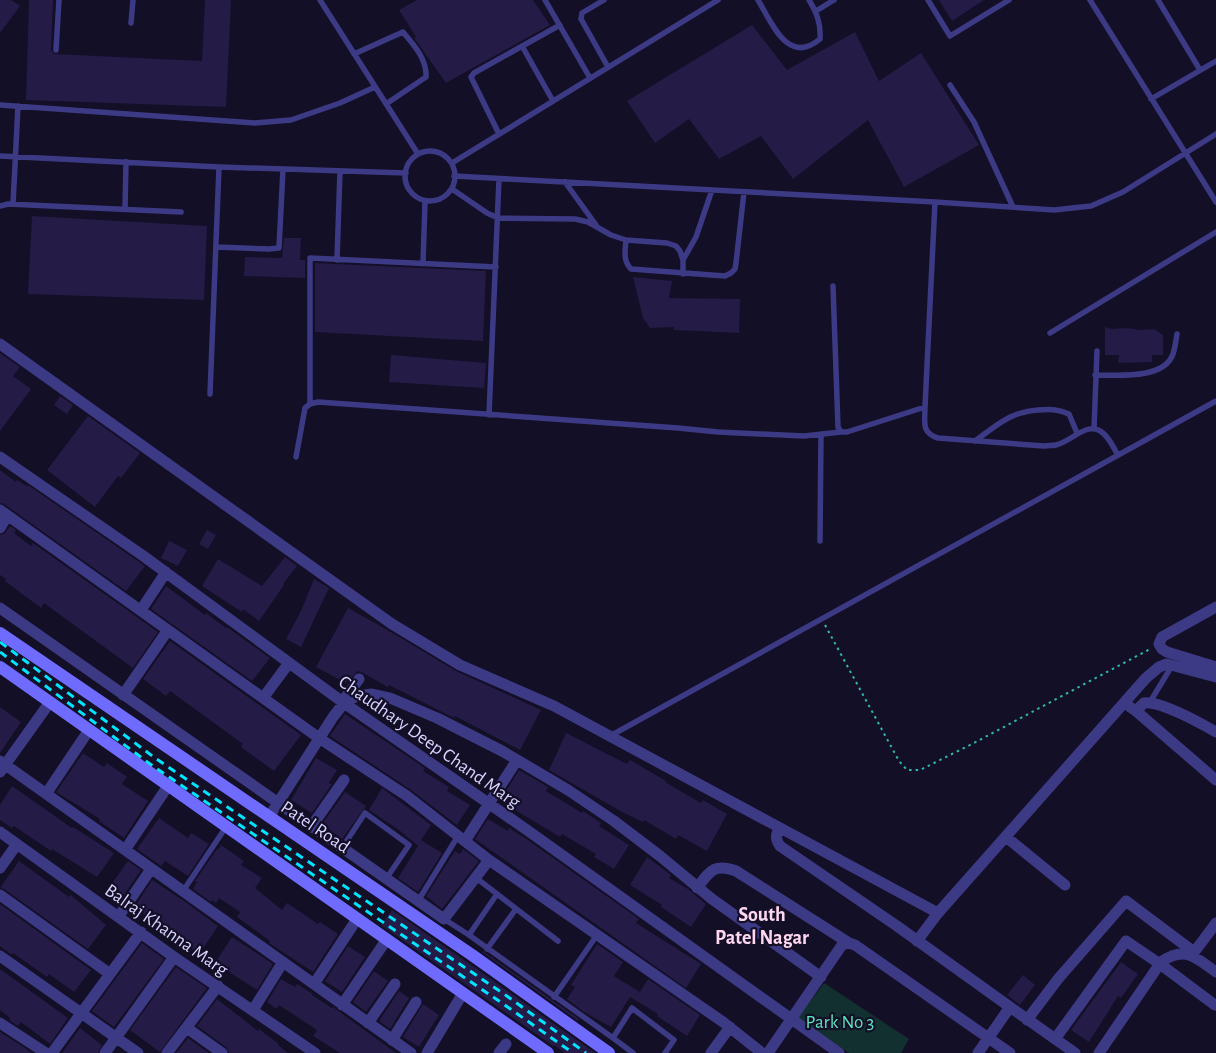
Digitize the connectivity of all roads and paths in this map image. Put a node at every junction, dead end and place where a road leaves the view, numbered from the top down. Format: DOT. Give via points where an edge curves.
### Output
graph roads {
  1 [pos="59,0"];
  2 [pos="133,0"];
  3 [pos="320,0"];
  4 [pos="545,0"];
  5 [pos="604,0"];
  6 [pos="718,0"];
  7 [pos="758,0"];
  8 [pos="809,0"];
  9 [pos="834,0"];
  10 [pos="928,0"];
  11 [pos="1009,0"];
  12 [pos="1090,0"];
  13 [pos="1158,0"];
  14 [pos="816,11"];
  15 [pos="131,23"];
  16 [pos="560,25"];
  17 [pos="522,46"];
  18 [pos="56,50"];
  19 [pos="354,54"];
  20 [pos="1216,60"];
  21 [pos="608,67"];
  22 [pos="1200,70"];
  23 [pos="590,78"];
  24 [pos="950,85"];
  25 [pos="375,87"];
  26 [pos="1151,99"];
  27 [pos="553,101"];
  28 [pos="386,104"];
  29 [pos="0,105"];
  30 [pos="18,106"];
  31 [pos="499,134"];
  32 [pos="1216,134"];
  33 [pos="1186,153"];
  34 [pos="418,154"];
  35 [pos="0,156"];
  36 [pos="16,157"];
  37 [pos="126,162"];
  38 [pos="452,163"];
  39 [pos="219,167"];
  40 [pos="283,169"];
  41 [pos="340,171"];
  42 [pos="406,173"];
  43 [pos="454,176"];
  44 [pos="500,179"];
  45 [pos="564,182"];
  46 [pos="452,189"];
  47 [pos="712,190"];
  48 [pos="744,192"];
  49 [pos="425,202"];
  50 [pos="935,202"];
  51 [pos="1216,202"];
  52 [pos="13,204"];
  53 [pos="0,206"];
  54 [pos="1013,207"];
  55 [pos="125,209"];
  56 [pos="181,212"];
  57 [pos="498,218"];
  58 [pos="599,228"];
  59 [pos="1216,232"];
  60 [pos="626,240"];
  61 [pos="216,247"];
  62 [pos="337,260"];
  63 [pos="683,260"];
  64 [pos="423,264"];
  65 [pos="496,267"];
  66 [pos="683,274"];
  67 [pos="833,286"];
  68 [pos="1050,333"];
  69 [pos="1177,334"];
  70 [pos="0,344"];
  71 [pos="1096,351"];
  72 [pos="1095,375"];
  73 [pos="210,394"];
  74 [pos="1216,402"];
  75 [pos="310,404"];
  76 [pos="925,407"];
  77 [pos="488,415"];
  78 [pos="1094,429"];
  79 [pos="841,432"];
  80 [pos="1077,433"];
  81 [pos="821,434"];
  82 [pos="975,441"];
  83 [pos="1118,455"];
  84 [pos="0,457"];
  85 [pos="296,457"];
  86 [pos="4,513"];
  87 [pos="0,528"];
  88 [pos="820,542"];
  89 [pos="166,572"];
  90 [pos="1216,607"];
  91 [pos="0,608"];
  92 [pos="141,610"];
  93 [pos="822,619"];
  94 [pos="168,630"];
  95 [pos="0,633"];
  96 [pos="1159,644"];
  97 [pos="290,663"];
  98 [pos="1176,666"];
  99 [pos="0,667"];
  100 [pos="1216,667"];
  101 [pos="1216,676"];
  102 [pos="359,679"];
  103 [pos="123,695"];
  104 [pos="263,698"];
  105 [pos="50,702"];
  106 [pos="343,702"];
  107 [pos="1150,702"];
  108 [pos="1125,703"];
  109 [pos="1136,711"];
  110 [pos="89,730"];
  111 [pos="1216,732"];
  112 [pos="610,736"];
  113 [pos="319,738"];
  114 [pos="516,760"];
  115 [pos="2,766"];
  116 [pos="344,780"];
  117 [pos="1216,780"];
  118 [pos="168,786"];
  119 [pos="46,794"];
  120 [pos="278,804"];
  121 [pos="489,804"];
  122 [pos="269,817"];
  123 [pos="226,826"];
  124 [pos="311,827"];
  125 [pos="779,828"];
  126 [pos="0,832"];
  127 [pos="462,838"];
  128 [pos="1006,838"];
  129 [pos="17,844"];
  130 [pos="342,848"];
  131 [pos="125,850"];
  132 [pos="489,860"];
  133 [pos="0,868"];
  134 [pos="151,868"];
  135 [pos="475,877"];
  136 [pos="386,879"];
  137 [pos="1065,885"];
  138 [pos="697,888"];
  139 [pos="183,891"];
  140 [pos="497,894"];
  141 [pos="0,895"];
  142 [pos="418,901"];
  143 [pos="516,908"];
  144 [pos="938,914"];
  145 [pos="119,916"];
  146 [pos="357,919"];
  147 [pos="444,920"];
  148 [pos="1216,923"];
  149 [pos="141,932"];
  150 [pos="469,934"];
  151 [pos="598,934"];
  152 [pos="387,939"];
  153 [pos="558,941"];
  154 [pos="917,941"];
  155 [pos="849,944"];
  156 [pos="487,949"];
  157 [pos="1193,953"];
  158 [pos="0,956"];
  159 [pos="174,957"];
  160 [pos="283,962"];
  161 [pos="1160,964"];
  162 [pos="1216,972"];
  163 [pos="110,974"];
  164 [pos="821,977"];
  165 [pos="314,984"];
  166 [pos="395,984"];
  167 [pos="218,986"];
  168 [pos="463,993"];
  169 [pos="554,997"];
  170 [pos="416,1002"];
  171 [pos="342,1004"];
  172 [pos="1215,1005"];
  173 [pos="1010,1008"];
  174 [pos="253,1010"];
  175 [pos="81,1013"];
  176 [pos="790,1019"];
  177 [pos="1027,1020"];
  178 [pos="0,1022"];
  179 [pos="368,1023"];
  180 [pos="186,1028"];
  181 [pos="730,1028"];
  182 [pos="116,1038"];
  183 [pos="613,1038"];
  184 [pos="988,1038"];
  185 [pos="392,1040"];
  186 [pos="1056,1040"];
  187 [pos="46,1053"];
  188 [pos="52,1053"];
  189 [pos="105,1053"];
  190 [pos="138,1053"];
  191 [pos="167,1053"];
  192 [pos="222,1053"];
  193 [pos="315,1053"];
  194 [pos="411,1053"];
  195 [pos="427,1053"];
  196 [pos="548,1053"];
  197 [pos="609,1053"];
  198 [pos="632,1053"];
  199 [pos="665,1053"];
  200 [pos="711,1053"];
  201 [pos="762,1053"];
  202 [pos="768,1053"];
  203 [pos="839,1053"];
  204 [pos="978,1053"];
  205 [pos="1010,1053"];
  206 [pos="1075,1053"];
  207 [pos="1099,1053"];
  1 -- 18 [label="lane"];
  2 -- 15 [label="lane"];
  3 -- 19 [label="lane"];
  4 -- 16 [label="lane"];
  5 -- 21 [label="lane" via="582,13 581,20"];
  6 -- 21 [label="lane"];
  7 -- 14 [label="lane" via="780,36 793,47 812,46 820,40"];
  8 -- 14 [label="lane"];
  9 -- 14 [label="lane"];
  10 -- 11 [label="lane" via="950,36"];
  12 -- 26 [label="lane"];
  13 -- 22 [label="lane"];
  16 -- 17 [label="lane"];
  16 -- 23 [label="lane"];
  17 -- 27 [label="lane"];
  17 -- 31 [label="lane" via="471,77"];
  19 -- 25 [label="lane"];
  19 -- 28 [label="lane" via="403,32 419,52 427,72 426,78"];
  20 -- 22 [label="lane"];
  21 -- 23 [label="lane"];
  22 -- 26 [label="lane"];
  23 -- 27 [label="lane"];
  24 -- 54 [label="lane" via="974,122"];
  25 -- 28 [label="lane"];
  25 -- 30 [label="lane" via="291,120 255,122"];
  26 -- 33 [label="lane"];
  27 -- 31 [label="lane"];
  28 -- 34 [label="lane"];
  29 -- 30 [label="lane"];
  30 -- 36 [label="lane"];
  31 -- 38 [label="lane"];
  32 -- 33 [label="lane"];
  33 -- 51 [label="lane"];
  33 -- 54 [label="lane" via="1123,192 1091,206 1054,210"];
  34 -- 38 [label="lane" via="437,152"];
  34 -- 42 [label="lane" via="407,165"];
  35 -- 36 [label="lane"];
  36 -- 37 [label="lane"];
  36 -- 52 [label="lane"];
  37 -- 39 [label="lane"];
  37 -- 55 [label="lane"];
  38 -- 43 [label="lane"];
  39 -- 40 [label="lane"];
  39 -- 61 [label="lane"];
  40 -- 41 [label="lane"];
  40 -- 61 [label="lane" via="279,248"];
  41 -- 42 [label="lane"];
  41 -- 62 [label="lane"];
  42 -- 49 [label="lane" via="404,180 411,194"];
  43 -- 44 [label="lane"];
  43 -- 46 [label="lane"];
  44 -- 45 [label="lane"];
  44 -- 57 [label="lane"];
  45 -- 47 [label="lane"];
  45 -- 58 [label="lane"];
  46 -- 49 [label="lane" via="441,200"];
  46 -- 57 [label="lane"];
  47 -- 48 [label="lane"];
  47 -- 63 [label="lane" via="696,237"];
  48 -- 50 [label="lane"];
  48 -- 66 [label="lane" via="735,269 724,276"];
  49 -- 64 [label="lane"];
  50 -- 54 [label="lane"];
  50 -- 76 [label="lane"];
  52 -- 53 [label="lane"];
  52 -- 55 [label="lane"];
  55 -- 56 [label="lane"];
  57 -- 58 [label="lane" via="575,219"];
  57 -- 65 [label="lane"];
  58 -- 60 [label="lane"];
  59 -- 68 [label="lane"];
  60 -- 63 [label="lane" via="676,246"];
  60 -- 66 [label="lane" via="624,258 631,269"];
  61 -- 73 [label="lane"];
  62 -- 64 [label="lane"];
  62 -- 75 [label="lane" via="310,258"];
  63 -- 66 [label="lane"];
  64 -- 65 [label="lane"];
  65 -- 77 [label="lane"];
  67 -- 79 [label="lane" via="838,427"];
  69 -- 72 [label="lane" via="1173,355 1163,366 1147,374"];
  70 -- 112 [label="street" via="392,624 460,665 554,706"];
  71 -- 72 [label="lane"];
  72 -- 78 [label="lane"];
  74 -- 83 [label="lane"];
  75 -- 77 [label="lane"];
  75 -- 85 [label="lane" via="305,408"];
  76 -- 79 [label="lane"];
  76 -- 82 [label="lane" via="925,427 932,436"];
  77 -- 81 [label="lane" via="718,432"];
  78 -- 80 [label="lane"];
  78 -- 83 [label="lane" via="1106,436"];
  79 -- 81 [label="lane"];
  80 -- 82 [label="lane" via="1056,445 1044,446"];
  80 -- 82 [label="lane" via="1069,414 1056,409 1023,411 1007,418"];
  81 -- 88 [label="lane"];
  83 -- 93 [label="lane"];
  84 -- 89 [label="street, Chaudhary Deep Chand Marg"];
  86 -- 87 [label="street"];
  86 -- 92 [label="street"];
  89 -- 92 [label="street"];
  89 -- 97 [label="street, Chaudhary Deep Chand Marg"];
  90 -- 96 [label="street" via="1162,637"];
  91 -- 103 [label="street"];
  92 -- 94 [label="street"];
  93 -- 96 [label="path" via="899,761 907,770 913,771 972,744"];
  93 -- 112 [label="lane"];
  94 -- 103 [label="street"];
  94 -- 104 [label="street"];
  95 -- 122 [label="main road, Patel Road"];
  96 -- 100 [label="street" via="1167,652"];
  97 -- 104 [label="street"];
  97 -- 106 [label="street, Chaudhary Deep Chand Marg"];
  98 -- 101 [label="street"];
  98 -- 107 [label="lane" via="1170,670"];
  98 -- 108 [label="street" via="1166,664 1159,667"];
  99 -- 105 [label="main road"];
  102 -- 106 [label="street"];
  103 -- 120 [label="street"];
  104 -- 113 [label="street"];
  105 -- 110 [label="main road"];
  105 -- 115 [label="street"];
  106 -- 113 [label="street"];
  106 -- 114 [label="street" via="372,694 390,698 437,718"];
  106 -- 121 [label="street, Chaudhary Deep Chand Marg"];
  107 -- 109 [label="street"];
  107 -- 111 [label="street" via="1196,720"];
  108 -- 109 [label="street"];
  108 -- 128 [label="street"];
  109 -- 117 [label="street"];
  110 -- 118 [label="main road"];
  110 -- 119 [label="street"];
  112 -- 125 [label="street"];
  113 -- 120 [label="street"];
  113 -- 127 [label="street"];
  114 -- 121 [label="street"];
  114 -- 138 [label="street" via="614,821"];
  115 -- 119 [label="street"];
  116 -- 124 [label="street"];
  118 -- 123 [label="main road"];
  118 -- 131 [label="street"];
  119 -- 131 [label="street"];
  120 -- 122 [label="street"];
  120 -- 124 [label="street"];
  121 -- 127 [label="street"];
  121 -- 176 [label="street, Chaudhary Deep Chand Marg"];
  122 -- 197 [label="main road, Patel Road"];
  123 -- 139 [label="lane"];
  123 -- 146 [label="main road"];
  124 -- 130 [label="street"];
  125 -- 144 [label="street"];
  125 -- 154 [label="street" via="776,842 780,846"];
  126 -- 129 [label="street, Balraj Khanna Marg"];
  127 -- 132 [label="street"];
  127 -- 142 [label="lane"];
  128 -- 137 [label="street"];
  128 -- 144 [label="street"];
  129 -- 133 [label="street"];
  129 -- 145 [label="street, Balraj Khanna Marg"];
  130 -- 136 [label="street"];
  130 -- 136 [label="lane" via="365,813 409,845"];
  131 -- 134 [label="street"];
  132 -- 135 [label="street"];
  132 -- 151 [label="street"];
  134 -- 139 [label="street"];
  134 -- 145 [label="street"];
  135 -- 140 [label="lane"];
  135 -- 147 [label="street"];
  136 -- 142 [label="street"];
  138 -- 155 [label="street" via="716,868 726,867"];
  138 -- 164 [label="street"];
  139 -- 160 [label="street"];
  140 -- 143 [label="lane"];
  140 -- 150 [label="lane"];
  141 -- 163 [label="street"];
  142 -- 147 [label="street"];
  143 -- 153 [label="lane"];
  143 -- 156 [label="lane"];
  144 -- 154 [label="street"];
  145 -- 149 [label="street, Balraj Khanna Marg"];
  146 -- 152 [label="main road"];
  146 -- 165 [label="street"];
  147 -- 150 [label="lane"];
  148 -- 157 [label="street"];
  149 -- 159 [label="street, Balraj Khanna Marg"];
  149 -- 163 [label="street"];
  150 -- 156 [label="lane"];
  151 -- 169 [label="lane"];
  151 -- 181 [label="street"];
  152 -- 168 [label="main road"];
  152 -- 171 [label="street"];
  154 -- 173 [label="street"];
  155 -- 164 [label="street" via="842,945"];
  155 -- 184 [label="street" via="855,945"];
  156 -- 169 [label="lane"];
  157 -- 161 [label="street" via="1171,955"];
  157 -- 162 [label="street"];
  157 -- 177 [label="street" via="1126,901"];
  158 -- 175 [label="street"];
  159 -- 167 [label="street, Balraj Khanna Marg"];
  159 -- 182 [label="street"];
  160 -- 165 [label="street"];
  160 -- 174 [label="street"];
  161 -- 172 [label="street"];
  161 -- 186 [label="street" via="1126,942"];
  161 -- 207 [label="street"];
  163 -- 175 [label="street"];
  164 -- 176 [label="street"];
  165 -- 171 [label="street"];
  166 -- 179 [label="street"];
  167 -- 174 [label="street, Balraj Khanna Marg"];
  167 -- 180 [label="street"];
  168 -- 195 [label="street"];
  168 -- 196 [label="main road"];
  169 -- 183 [label="lane"];
  170 -- 185 [label="street"];
  171 -- 179 [label="street"];
  173 -- 177 [label="street"];
  173 -- 184 [label="street"];
  174 -- 193 [label="street, Balraj Khanna Marg"];
  175 -- 182 [label="street"];
  175 -- 188 [label="street"];
  176 -- 202 [label="street"];
  176 -- 203 [label="street, Chaudhary Deep Chand Marg"];
  177 -- 186 [label="street"];
  178 -- 187 [label="street"];
  179 -- 185 [label="street"];
  180 -- 191 [label="street"];
  180 -- 192 [label="street"];
  181 -- 200 [label="street"];
  181 -- 201 [label="street"];
  182 -- 189 [label="street"];
  182 -- 190 [label="street"];
  183 -- 198 [label="lane"];
  183 -- 199 [label="lane" via="632,1008 674,1040"];
  184 -- 204 [label="street"];
  184 -- 205 [label="street"];
  185 -- 194 [label="street"];
  186 -- 206 [label="street"];
}
